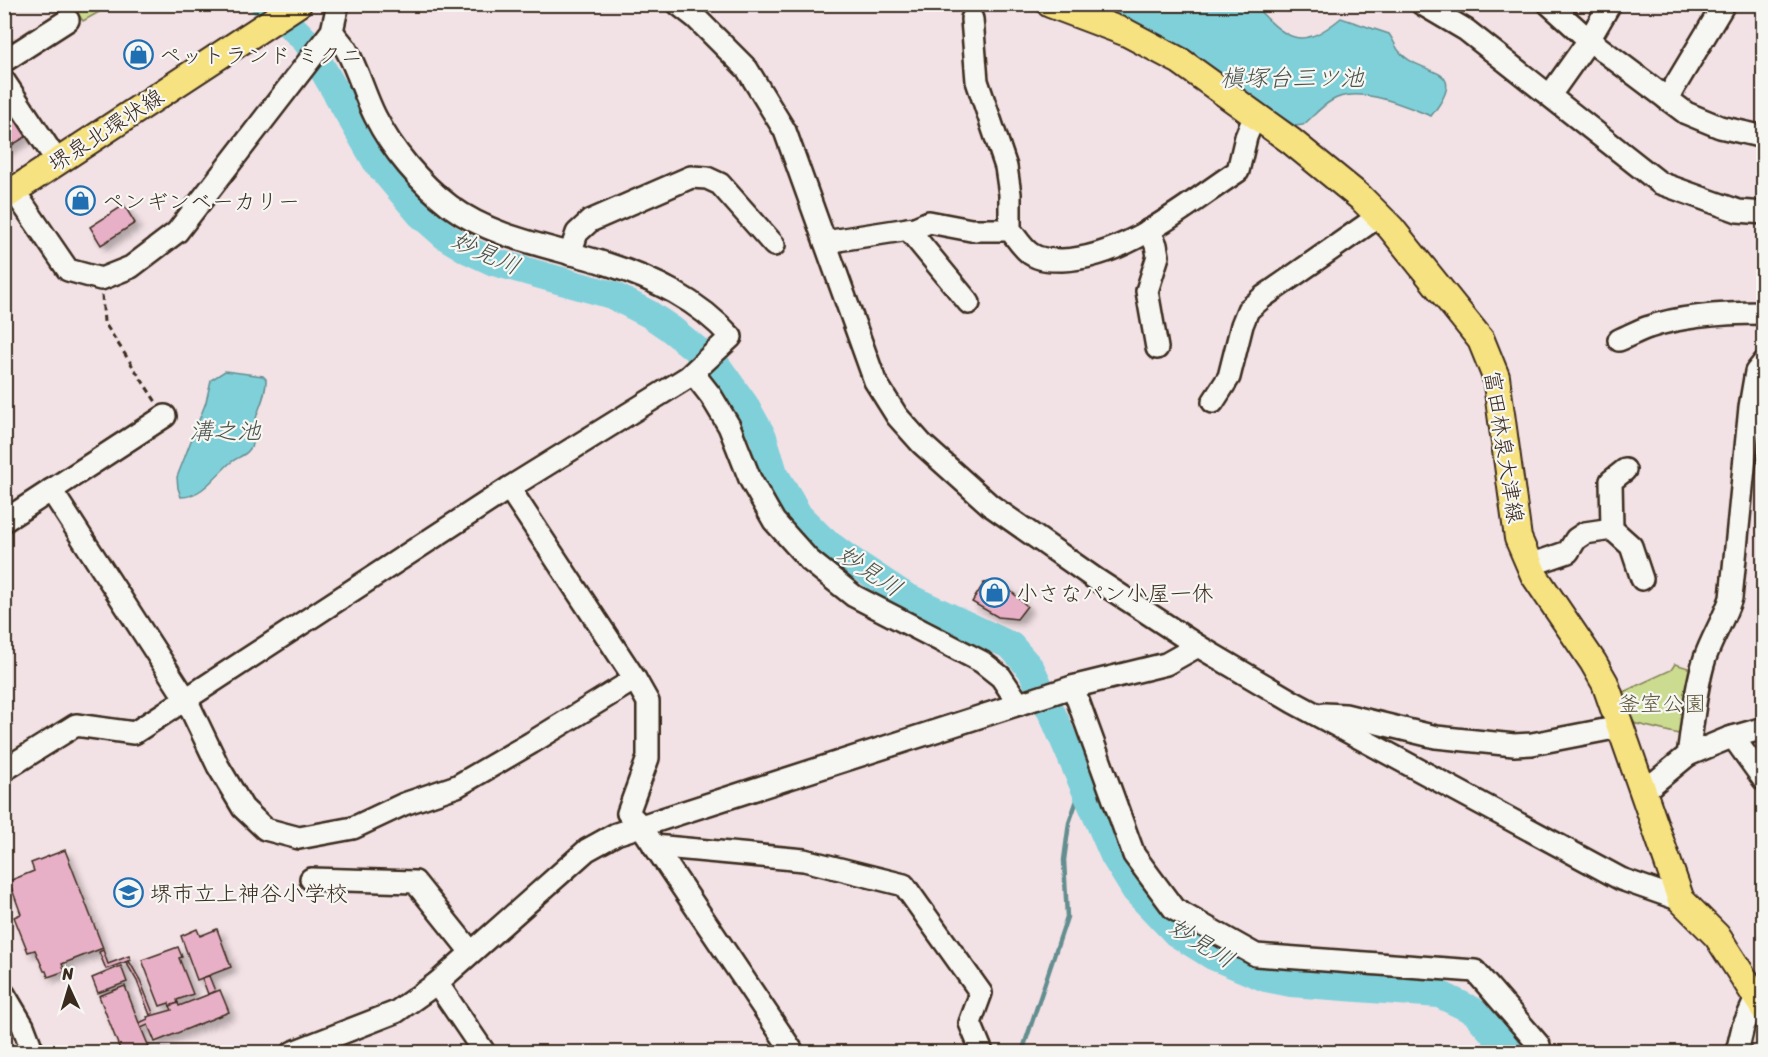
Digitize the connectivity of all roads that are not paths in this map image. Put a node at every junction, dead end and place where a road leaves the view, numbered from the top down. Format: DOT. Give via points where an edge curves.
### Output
graph roads {
  1 [pos="298,4"];
  2 [pos="338,4"];
  3 [pos="678,4"];
  4 [pos="1050,4"];
  5 [pos="1422,4"];
  6 [pos="1549,4"];
  7 [pos="1610,4"];
  8 [pos="1724,4"];
  9 [pos="972,19"];
  10 [pos="68,20"];
  11 [pos="332,32"];
  12 [pos="1589,40"];
  13 [pos="4,61"];
  14 [pos="4,81"];
  15 [pos="1550,95"];
  16 [pos="1666,99"];
  17 [pos="1255,115"];
  18 [pos="1764,137"];
  19 [pos="57,161"];
  20 [pos="9,194"];
  21 [pos="1764,213"];
  22 [pos="1379,216"];
  23 [pos="908,229"];
  24 [pos="1010,230"];
  25 [pos="1149,230"];
  26 [pos="825,242"];
  27 [pos="774,245"];
  28 [pos="570,254"];
  29 [pos="969,303"];
  30 [pos="1764,314"];
  31 [pos="1619,340"];
  32 [pos="1157,348"];
  33 [pos="1764,362"];
  34 [pos="693,373"];
  35 [pos="1213,402"];
  36 [pos="165,416"];
  37 [pos="1755,436"];
  38 [pos="1625,470"];
  39 [pos="509,488"];
  40 [pos="51,490"];
  41 [pos="4,521"];
  42 [pos="1612,529"];
  43 [pos="1530,565"];
  44 [pos="1642,579"];
  45 [pos="1198,646"];
  46 [pos="636,679"];
  47 [pos="1073,687"];
  48 [pos="186,699"];
  49 [pos="1019,704"];
  50 [pos="1315,713"];
  51 [pos="1620,727"];
  52 [pos="1764,728"];
  53 [pos="1733,737"];
  54 [pos="1688,755"];
  55 [pos="4,770"];
  56 [pos="1764,780"];
  57 [pos="1642,793"];
  58 [pos="641,826"];
  59 [pos="654,846"];
  60 [pos="311,879"];
  61 [pos="1681,900"];
  62 [pos="471,952"];
  63 [pos="437,983"];
  64 [pos="1758,992"];
  65 [pos="4,994"];
  66 [pos="33,1053"];
  67 [pos="293,1053"];
  68 [pos="484,1053"];
  69 [pos="793,1053"];
  70 [pos="982,1053"];
  71 [pos="1540,1053"];
  72 [pos="1737,1053"];
  1 -- 19 [label="main road, 堺泉北環状線"];
  2 -- 11 [label="street"];
  3 -- 26 [label="street" via="747,69 780,122"];
  4 -- 17 [label="main road, 富田林泉大津線" via="1127,33 1180,62"];
  5 -- 15 [label="street" via="1466,30"];
  6 -- 12 [label="street"];
  7 -- 12 [label="street"];
  8 -- 16 [label="street"];
  9 -- 24 [label="street" via="977,81 1006,167"];
  10 -- 13 [label="street"];
  11 -- 20 [label="street" via="177,232 131,267 101,279 68,270"];
  11 -- 28 [label="street" via="346,49 375,117 424,182 451,206 478,222"];
  12 -- 15 [label="street"];
  12 -- 16 [label="street"];
  14 -- 19 [label="street"];
  15 -- 21 [label="street" via="1660,183 1738,211"];
  16 -- 18 [label="street" via="1686,113 1720,127"];
  17 -- 22 [label="main road, 富田林泉大津線" via="1344,183"];
  17 -- 25 [label="street" via="1238,171"];
  19 -- 20 [label="main road, 堺泉北環状線"];
  22 -- 35 [label="street" via="1248,310 1228,377"];
  22 -- 43 [label="main road, 富田林泉大津線" via="1481,340 1496,377 1518,538"];
  23 -- 24 [label="street" via="929,222 971,230"];
  23 -- 26 [label="street"];
  23 -- 29 [label="street"];
  24 -- 25 [label="street" via="1030,254 1047,260 1102,253"];
  25 -- 32 [label="street" via="1158,256 1147,291"];
  26 -- 45 [label="street" via="875,381 897,416 922,444 990,505"];
  27 -- 28 [label="street" via="720,184 692,177 590,221 577,233"];
  28 -- 34 [label="street" via="655,283 689,300 713,318 731,337"];
  30 -- 31 [label="street" via="1735,313 1663,323"];
  33 -- 37 [label="street" via="1756,372"];
  34 -- 39 [label="street"];
  34 -- 49 [label="street" via="729,426 750,479 774,521 809,560 854,596 982,662 1001,677"];
  36 -- 40 [label="street"];
  37 -- 54 [label="street" via="1731,598 1705,658"];
  38 -- 42 [label="street" via="1611,481"];
  39 -- 46 [label="street"];
  39 -- 48 [label="street"];
  40 -- 41 [label="street"];
  40 -- 48 [label="street"];
  42 -- 43 [label="street" via="1585,533 1568,552"];
  42 -- 44 [label="street" via="1631,546"];
  43 -- 51 [label="main road, 富田林泉大津線" via="1605,683"];
  45 -- 47 [label="street" via="1166,664"];
  45 -- 50 [label="street"];
  46 -- 48 [label="street" via="457,786 404,804 353,828 299,838 265,829 243,808"];
  46 -- 58 [label="street" via="648,702 648,758 628,813"];
  47 -- 49 [label="street"];
  47 -- 71 [label="street" via="1134,855 1174,909 1256,955 1475,971 1539,1046"];
  48 -- 55 [label="street" via="134,733 76,725"];
  49 -- 58 [label="street"];
  50 -- 51 [label="street" via="1345,715 1436,737 1514,745"];
  50 -- 61 [label="street" via="1621,879"];
  51 -- 57 [label="main road, 富田林泉大津線"];
  52 -- 53 [label="street"];
  53 -- 54 [label="street"];
  53 -- 56 [label="street"];
  54 -- 57 [label="street"];
  57 -- 61 [label="main road, 富田林泉大津線"];
  58 -- 59 [label="street"];
  58 -- 62 [label="street" via="587,850"];
  59 -- 69 [label="street"];
  59 -- 70 [label="street" via="804,860 904,885 981,993 970,1023"];
  60 -- 62 [label="street" via="415,882"];
  61 -- 64 [label="main road, 富田林泉大津線" via="1717,936"];
  62 -- 63 [label="street"];
  63 -- 67 [label="street" via="396,1012"];
  63 -- 68 [label="street"];
  64 -- 72 [label="street"];
  65 -- 66 [label="street"];
}
